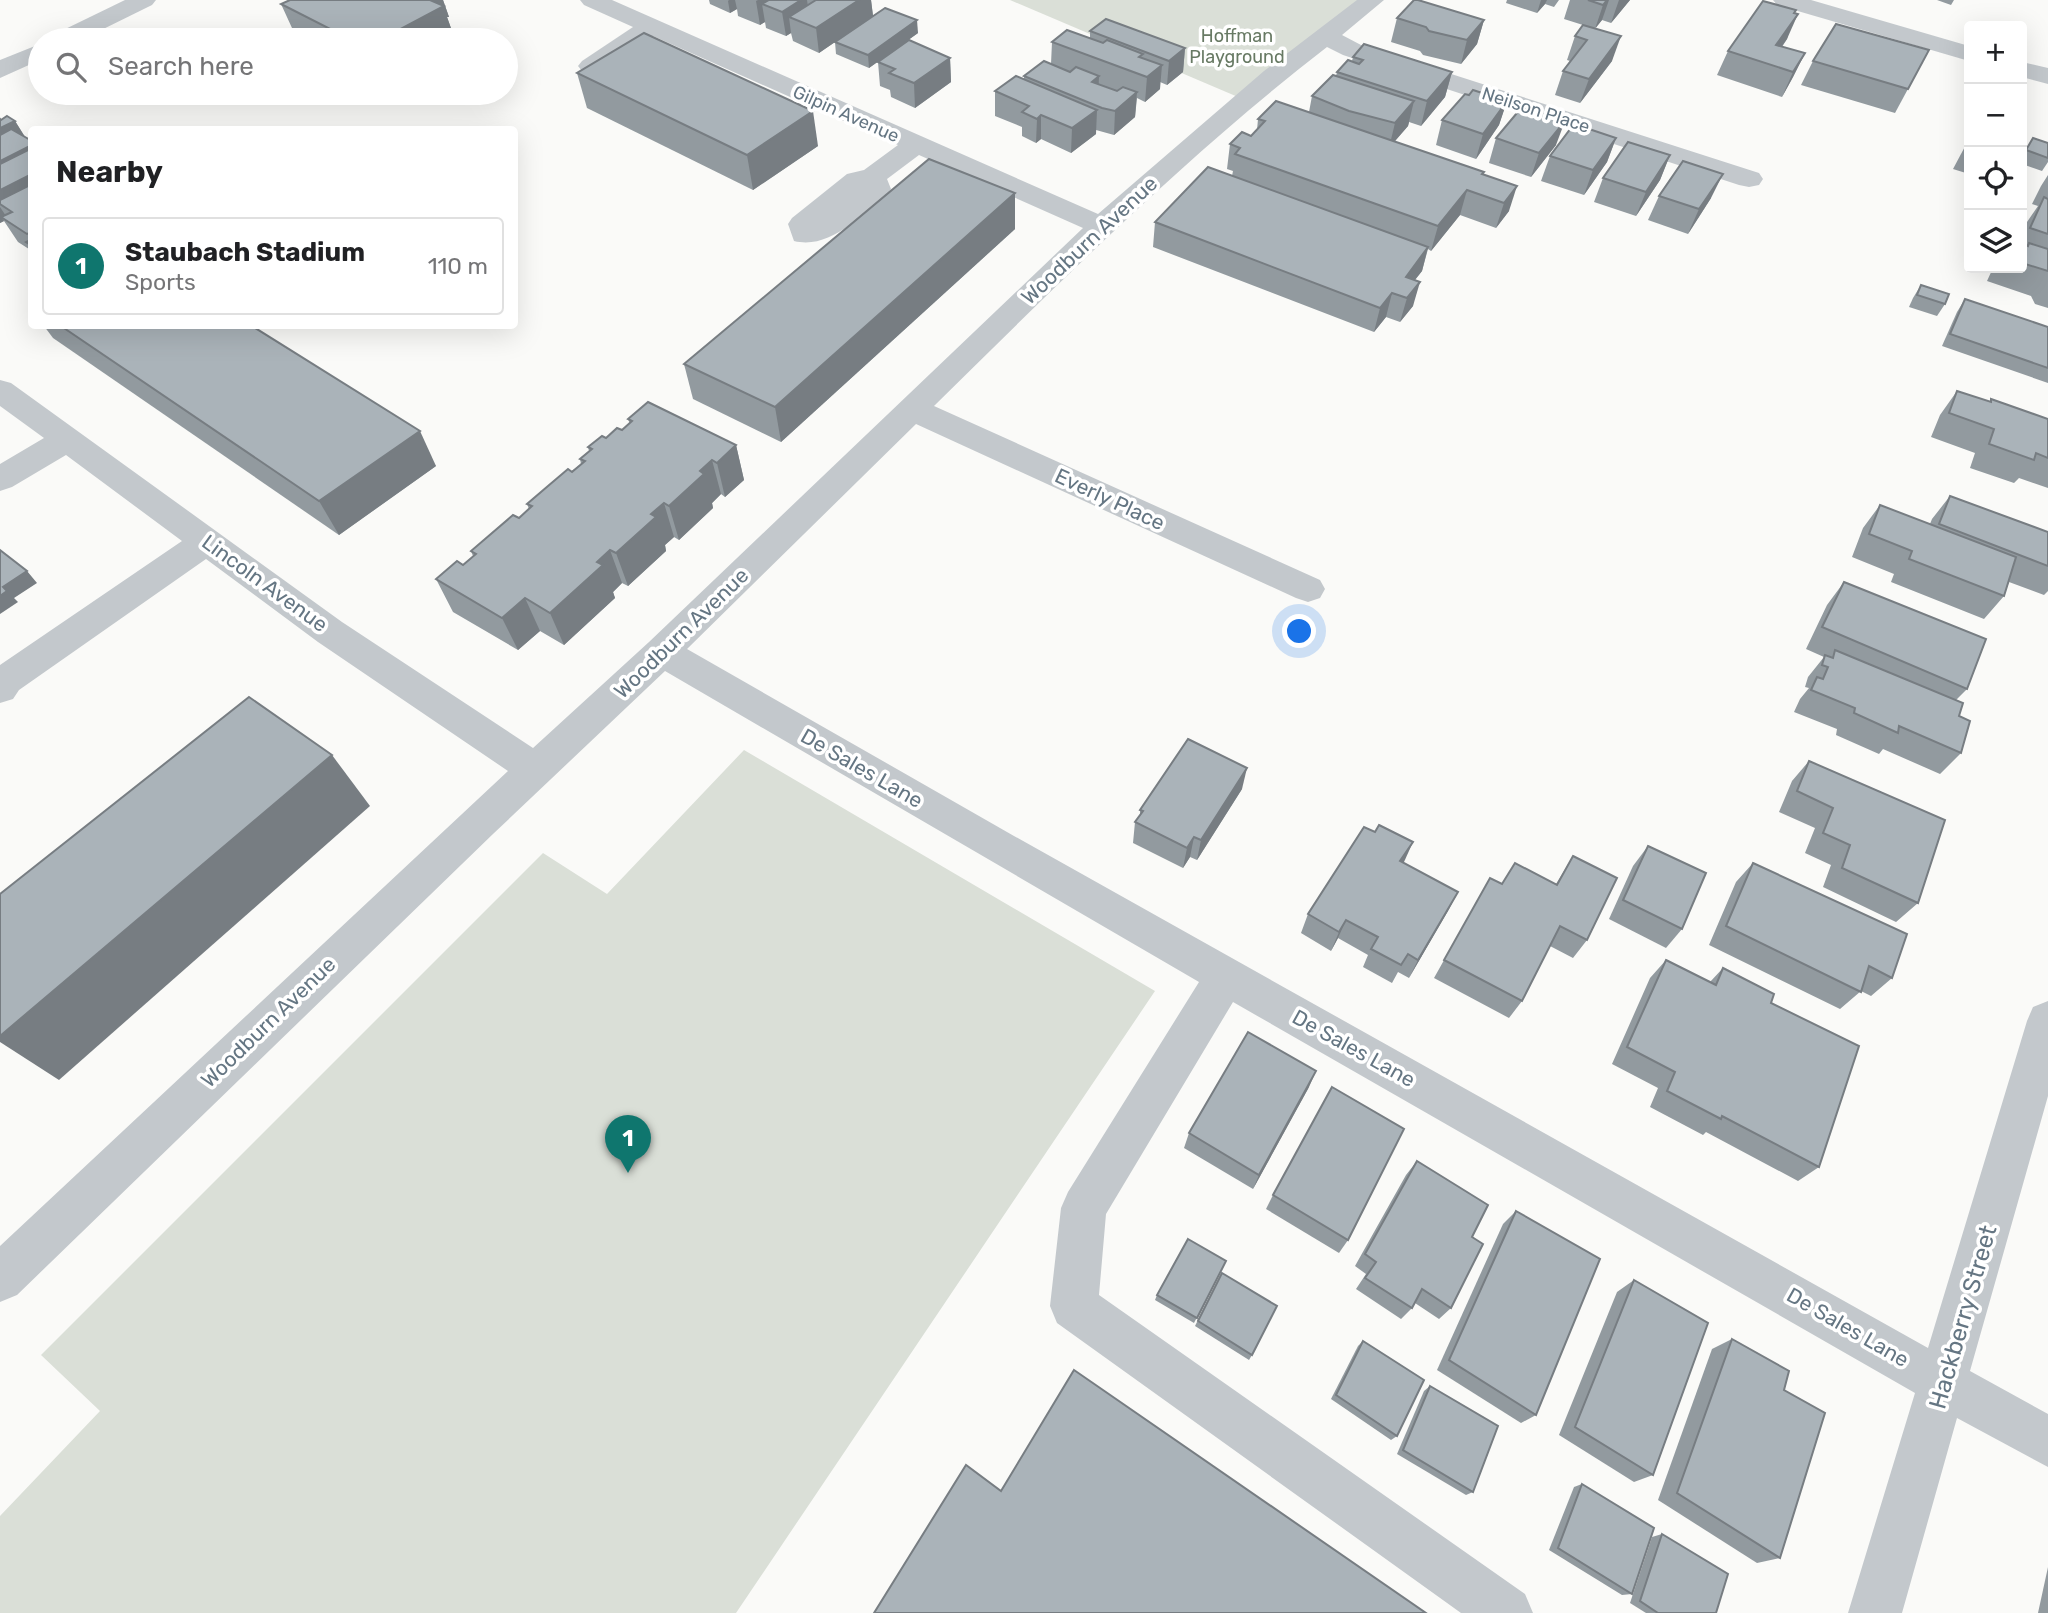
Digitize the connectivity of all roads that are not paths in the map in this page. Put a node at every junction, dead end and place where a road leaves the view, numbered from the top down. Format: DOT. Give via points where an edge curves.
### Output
graph roads {
  1 [pos="144,0"];
  2 [pos="592,0"];
  3 [pos="1372,0"];
  4 [pos="1785,0"];
  5 [pos="651,26"];
  6 [pos="87,28"];
  7 [pos="1325,36"];
  8 [pos="1964,53"];
  9 [pos="28,57"];
  10 [pos="590,66"];
  11 [pos="0,70"];
  12 [pos="2027,70"];
  13 [pos="2048,76"];
  14 [pos="915,145"];
  15 [pos="873,177"];
  16 [pos="1749,179"];
  17 [pos="1101,226"];
  18 [pos="0,390"];
  19 [pos="912,409"];
  20 [pos="68,439"];
  21 [pos="0,478"];
  22 [pos="207,541"];
  23 [pos="1308,589"];
  24 [pos="662,652"];
  25 [pos="0,689"];
  26 [pos="534,769"];
  27 [pos="1226,976"];
  28 [pos="2048,1021"];
  29 [pos="0,1278"];
  30 [pos="1945,1382"];
  31 [pos="2048,1442"];
  32 [pos="1506,1613"];
  33 [pos="1875,1613"];
  1 -- 6 [label="street"];
  2 -- 5 [label="street, Gilpin Avenue"];
  3 -- 7 [label="street, Woodburn Avenue"];
  4 -- 8 [label="street"];
  5 -- 10 [label="street"];
  5 -- 14 [label="street, Gilpin Avenue"];
  7 -- 16 [label="street, Neilson Place" via="1352,50"];
  7 -- 17 [label="street, Woodburn Avenue"];
  9 -- 11 [label="street"];
  12 -- 13 [label="street"];
  14 -- 15 [label="street"];
  14 -- 17 [label="street, Gilpin Avenue"];
  17 -- 19 [label="street, Woodburn Avenue"];
  18 -- 20 [label="street, Lincoln Avenue"];
  19 -- 23 [label="street, Everly Place"];
  19 -- 24 [label="street, Woodburn Avenue"];
  20 -- 21 [label="street"];
  20 -- 22 [label="street, Lincoln Avenue"];
  22 -- 25 [label="street" via="6,680"];
  22 -- 26 [label="street, Lincoln Avenue" via="330,632"];
  24 -- 26 [label="street, Woodburn Avenue"];
  24 -- 27 [label="street, De Sales Lane"];
  26 -- 29 [label="street, Woodburn Avenue"];
  27 -- 30 [label="street, De Sales Lane"];
  27 -- 32 [label="street" via="1084,1208 1074,1306"];
  28 -- 30 [label="street, Hackberry Street"];
  30 -- 31 [label="street, De Sales Lane"];
  30 -- 33 [label="street, Hackberry Street"];
}
